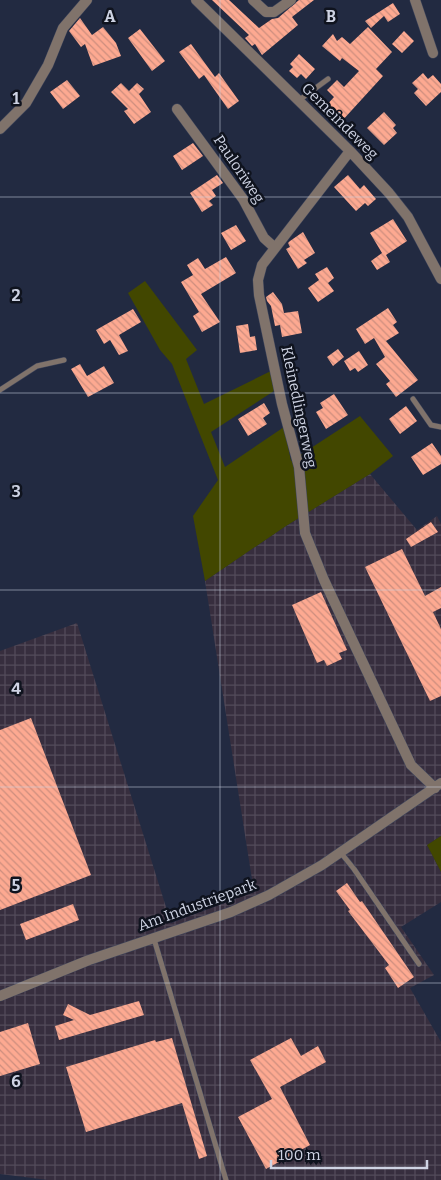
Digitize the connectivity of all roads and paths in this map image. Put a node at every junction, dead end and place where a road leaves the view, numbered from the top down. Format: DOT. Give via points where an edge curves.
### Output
graph roads {
  1 [pos="88,0"];
  2 [pos="196,0"];
  3 [pos="253,0"];
  4 [pos="291,0"];
  5 [pos="415,0"];
  6 [pos="433,53"];
  7 [pos="328,78"];
  8 [pos="298,100"];
  9 [pos="177,109"];
  10 [pos="0,129"];
  11 [pos="350,151"];
  12 [pos="274,247"];
  13 [pos="441,279"];
  14 [pos="64,360"];
  15 [pos="0,390"];
  16 [pos="413,399"];
  17 [pos="441,427"];
  18 [pos="438,785"];
  19 [pos="340,852"];
  20 [pos="154,938"];
  21 [pos="419,964"];
  22 [pos="0,996"];
  23 [pos="226,1180"];
  1 -- 10 [label="street" via="63,28 48,65 26,103"];
  2 -- 8 [label="street, Gemeindeweg"];
  3 -- 4 [label="street" via="266,12 274,12"];
  5 -- 6 [label="street"];
  7 -- 8 [label="lane"];
  8 -- 11 [label="street, Gemeindeweg"];
  9 -- 12 [label="street, Pauloriweg" via="243,199 264,238"];
  11 -- 12 [label="street, Kleinedlingerweg"];
  11 -- 13 [label="street, Gemeindeweg" via="408,216"];
  12 -- 18 [label="street, Kleinedlingerweg" via="259,272 259,295 299,467 305,533 411,765"];
  14 -- 15 [label="lane" via="37,366"];
  16 -- 17 [label="lane" via="431,425"];
  18 -- 19 [label="street, Am Industriepark"];
  19 -- 20 [label="street, Am Industriepark" via="269,895 231,912"];
  19 -- 21 [label="lane"];
  20 -- 22 [label="street, Am Industriepark"];
  20 -- 23 [label="lane"];
}
